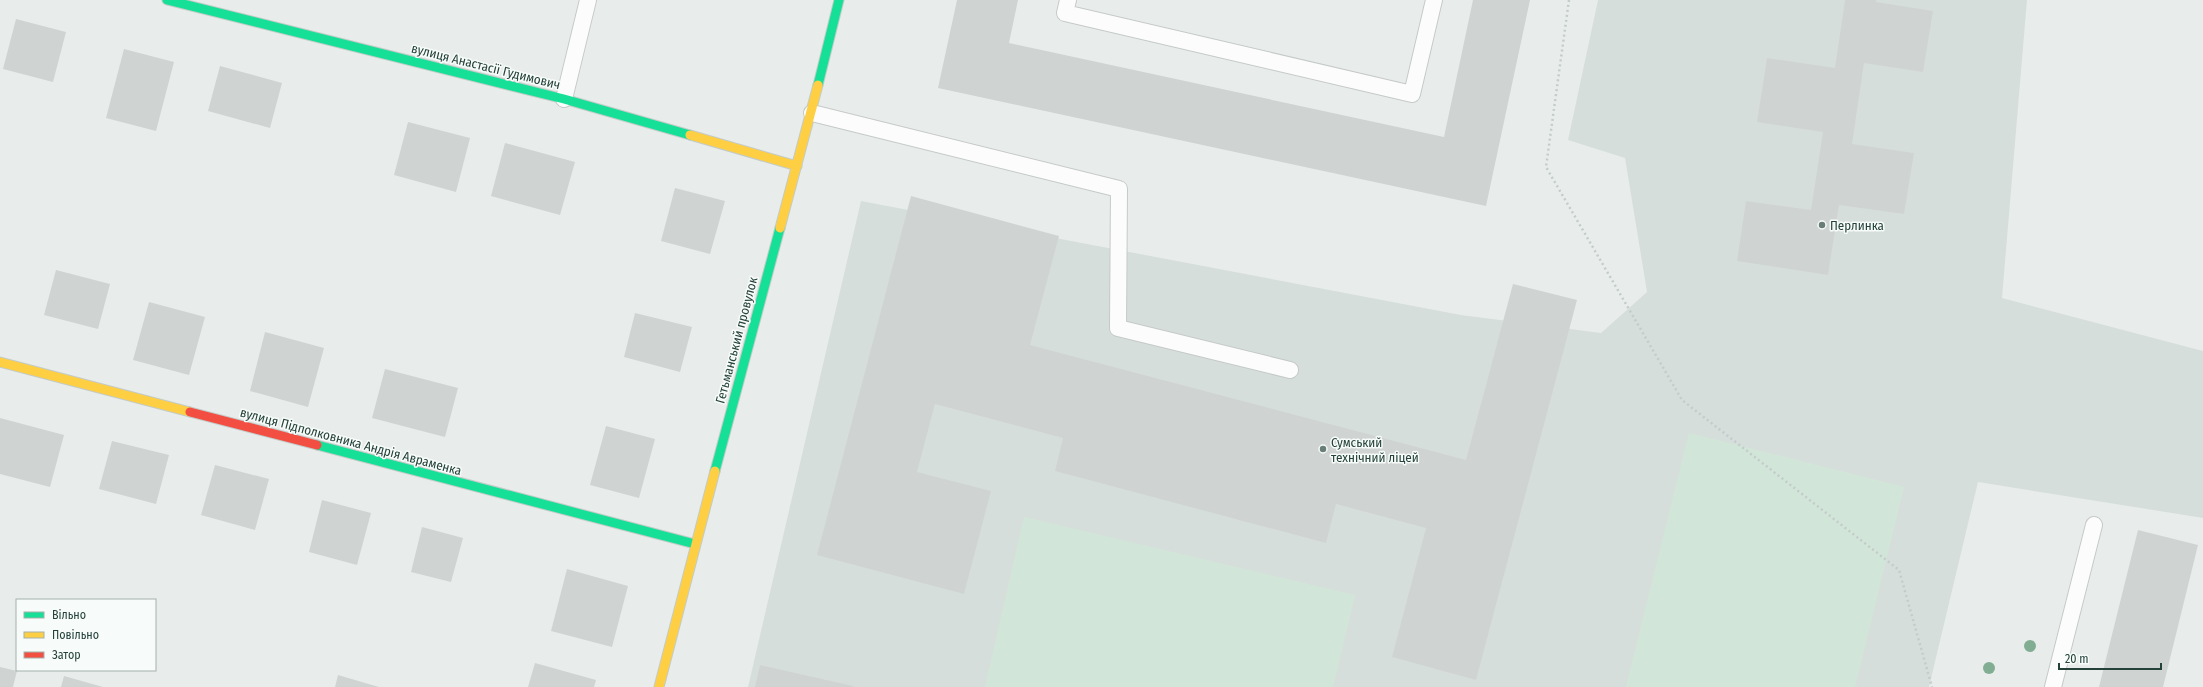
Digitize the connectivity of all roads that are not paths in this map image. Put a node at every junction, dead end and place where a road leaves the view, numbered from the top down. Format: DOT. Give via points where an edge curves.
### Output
graph roads {
  1 [pos="167,0"];
  2 [pos="588,0"];
  3 [pos="839,0"];
  4 [pos="1068,0"];
  5 [pos="1434,0"];
  6 [pos="564,99"];
  7 [pos="812,113"];
  8 [pos="797,166"];
  9 [pos="0,362"];
  10 [pos="1290,370"];
  11 [pos="2094,525"];
  12 [pos="695,544"];
  13 [pos="660,687"];
  14 [pos="2053,687"];
  1 -- 6 [label="street, вулиця Анастасії Гудимович"];
  2 -- 6 [label="lane"];
  3 -- 7 [label="street, Гетьманський провулок"];
  4 -- 5 [label="lane" via="1065,13 1412,94"];
  6 -- 8 [label="street, вулиця Анастасії Гудимович"];
  7 -- 8 [label="street, Гетьманський провулок"];
  7 -- 10 [label="lane" via="1119,189 1118,328"];
  8 -- 12 [label="street, Гетьманський провулок"];
  9 -- 12 [label="street, вулиця Підполковника Андрія Авраменка"];
  11 -- 14 [label="lane"];
  12 -- 13 [label="street, Гетьманський провулок"];
}
